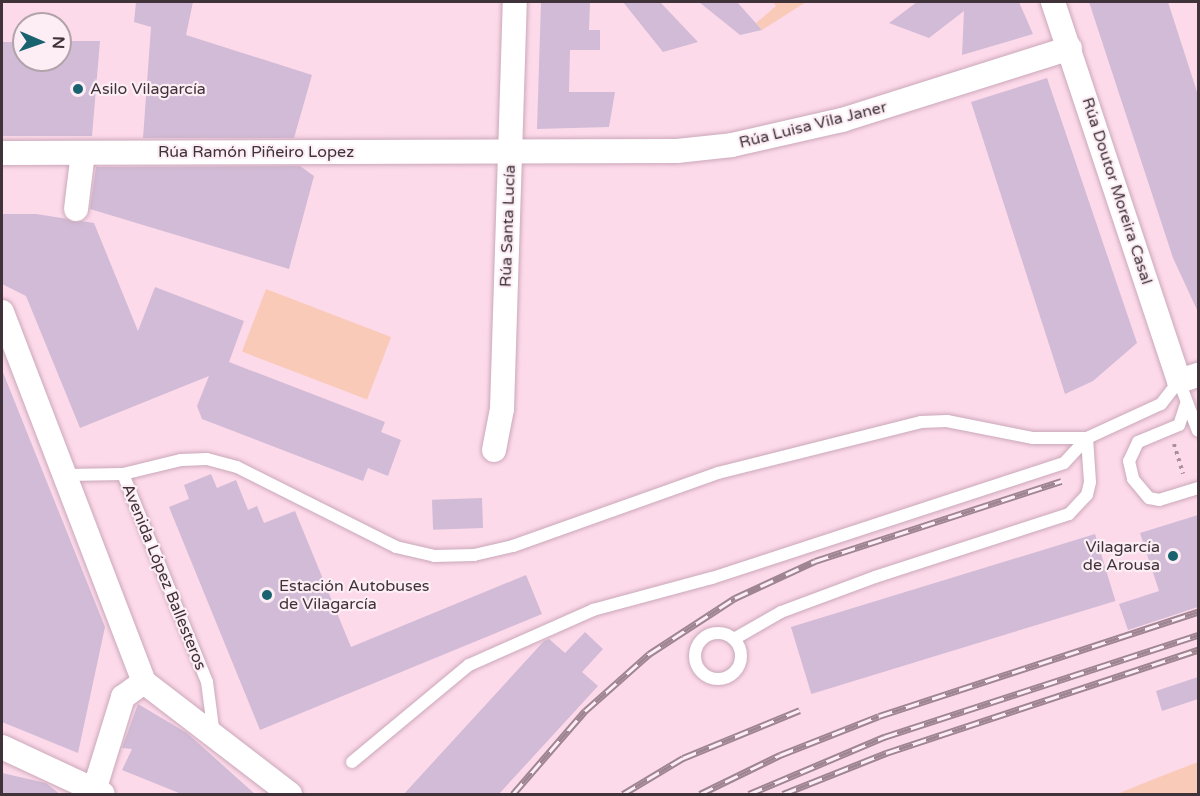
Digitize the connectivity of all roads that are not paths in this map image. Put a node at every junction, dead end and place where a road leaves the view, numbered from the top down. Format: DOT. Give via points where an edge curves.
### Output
graph roads {
  1 [pos="515,2"];
  2 [pos="1053,2"];
  3 [pos="1070,48"];
  4 [pos="2,153"];
  5 [pos="83,153"];
  6 [pos="511,154"];
  7 [pos="76,208"];
  8 [pos="2,312"];
  9 [pos="1189,378"];
  10 [pos="1186,404"];
  11 [pos="1198,431"];
  12 [pos="1088,438"];
  13 [pos="494,450"];
  14 [pos="123,474"];
  15 [pos="66,475"];
  16 [pos="1198,488"];
  17 [pos="734,639"];
  18 [pos="144,682"];
  19 [pos="214,735"];
  20 [pos="2,747"];
  21 [pos="352,762"];
  22 [pos="96,792"];
  23 [pos="290,795"];
  1 -- 6 [label="street, Rúa Santa Lucía"];
  2 -- 3 [label="street, Rúa Doutor Moreira Casal"];
  3 -- 6 [label="street, Rúa Luisa Vila Janer" via="842,120 743,143 677,151"];
  3 -- 9 [label="street, Rúa Doutor Moreira Casal"];
  4 -- 5 [label="street, Rúa Ramón Piñeiro Lopez"];
  5 -- 6 [label="street, Rúa Ramón Piñeiro Lopez"];
  5 -- 7 [label="street"];
  6 -- 13 [label="street, Rúa Santa Lucía" via="502,409"];
  8 -- 15 [label="street"];
  9 -- 10 [label="lane"];
  9 -- 12 [label="lane" via="1161,404"];
  10 -- 11 [label="lane"];
  10 -- 16 [label="lane" via="1179,424 1138,442 1130,461 1133,479 1149,498 1159,500"];
  12 -- 14 [label="lane" via="1033,438 947,421 921,422 718,473 513,546 444,556 396,547 237,467 207,459 181,460"];
  12 -- 17 [label="lane" via="1088,488 1068,514 874,577 781,612"];
  12 -- 21 [label="lane" via="1064,463 712,579 593,610 469,665"];
  14 -- 15 [label="lane, Avenida López Ballesteros"];
  14 -- 19 [label="lane, Avenida López Ballesteros" via="207,682"];
  15 -- 18 [label="street"];
  18 -- 19 [label="street"];
  18 -- 22 [label="street" via="123,697"];
  19 -- 23 [label="street"];
  20 -- 22 [label="street"];
}
